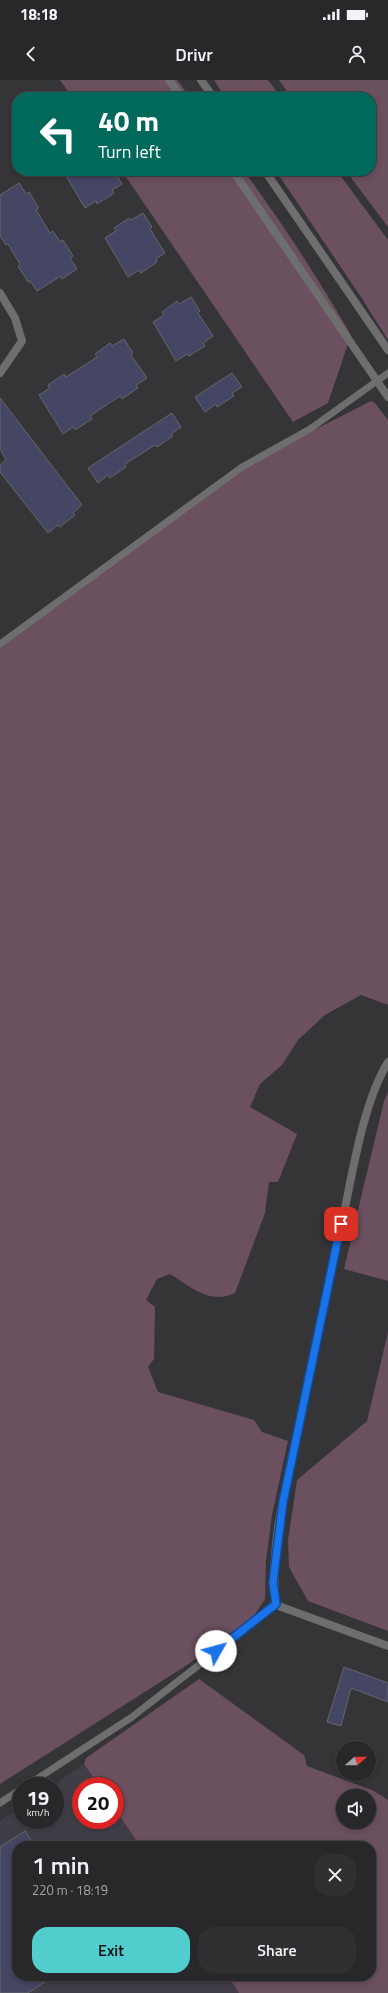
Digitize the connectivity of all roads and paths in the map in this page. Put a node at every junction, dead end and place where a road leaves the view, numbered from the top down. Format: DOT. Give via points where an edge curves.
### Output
graph roads {
  1 [pos="169,80"];
  2 [pos="201,80"];
  3 [pos="177,92"];
  4 [pos="209,92"];
  5 [pos="237,176"];
  6 [pos="268,176"];
  7 [pos="0,293"];
  8 [pos="388,350"];
  9 [pos="0,373"];
  10 [pos="388,373"];
  11 [pos="377,382"];
  12 [pos="388,397"];
  13 [pos="0,644"];
  14 [pos="388,1062"];
  15 [pos="276,1604"];
  16 [pos="388,1646"];
  17 [pos="40,1777"];
  18 [pos="12,1795"];
  19 [pos="0,1803"];
  1 -- 3 [label="street"];
  2 -- 4 [label="street"];
  5 -- 11 [label="street"];
  6 -- 8 [label="street"];
  7 -- 9 [label="street" via="16,318 22,341"];
  10 -- 11 [label="lane"];
  11 -- 12 [label="street"];
  11 -- 13 [label="lane" via="310,429 242,467"];
  14 -- 15 [label="street" via="377,1082 362,1133 287,1479 274,1565"];
  15 -- 16 [label="street"];
  15 -- 17 [label="lane" via="132,1717"];
  18 -- 19 [label="lane"];
}
